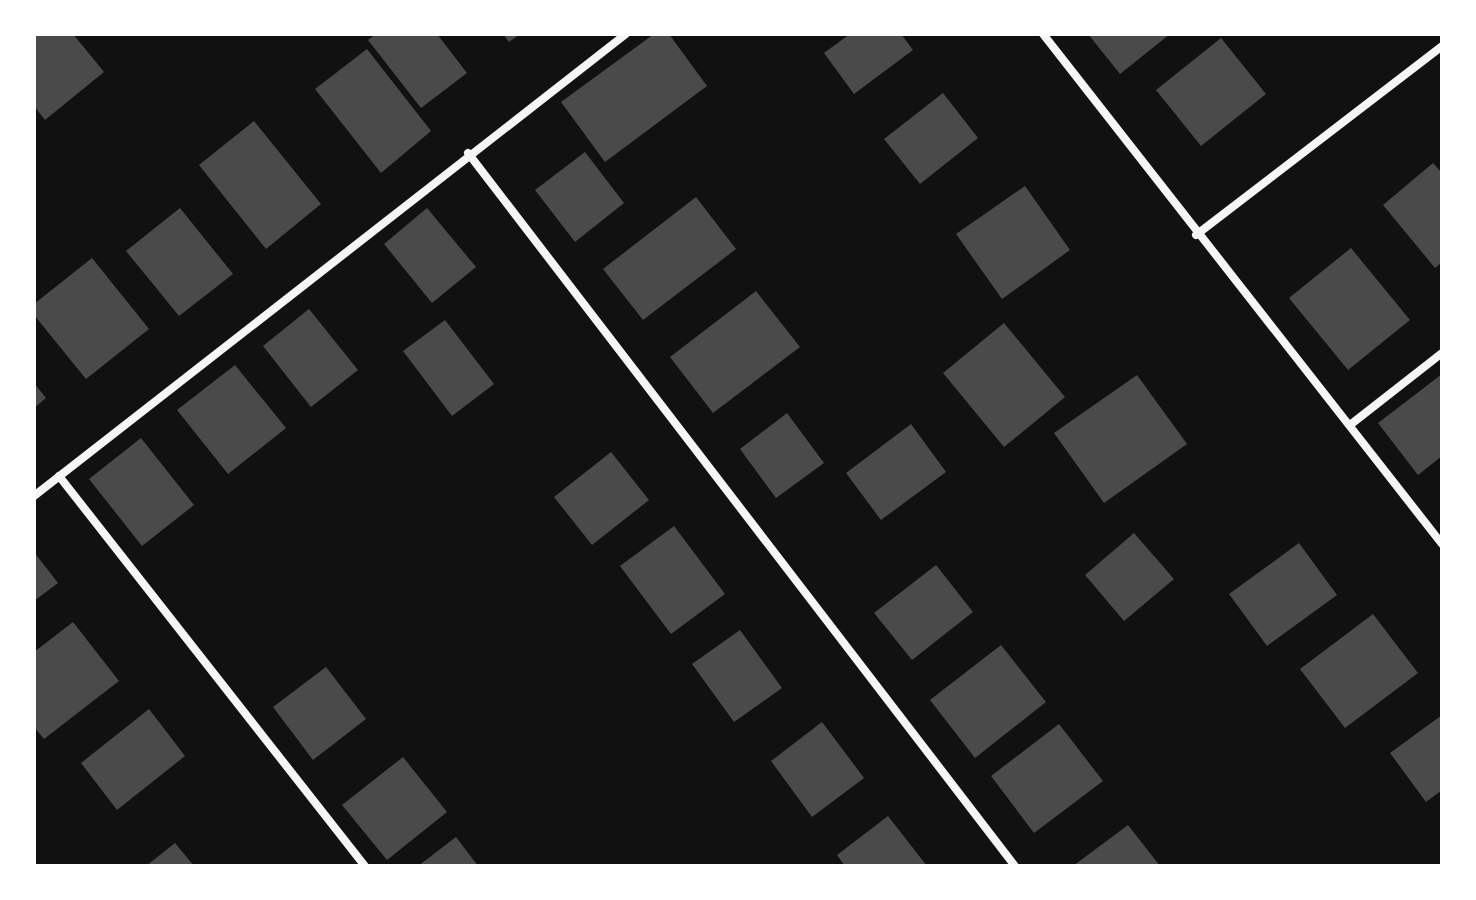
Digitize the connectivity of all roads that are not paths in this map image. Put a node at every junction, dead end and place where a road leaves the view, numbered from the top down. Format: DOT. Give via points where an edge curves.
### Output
graph roads {
  1 [pos="626,34"];
  2 [pos="1043,34"];
  3 [pos="1442,46"];
  4 [pos="468,153"];
  5 [pos="1196,235"];
  6 [pos="1442,353"];
  7 [pos="1350,425"];
  8 [pos="59,476"];
  9 [pos="34,496"];
  10 [pos="1442,544"];
  11 [pos="365,866"];
  12 [pos="1015,866"];
  1 -- 4 [label="street"];
  2 -- 5 [label="street"];
  3 -- 5 [label="street"];
  4 -- 8 [label="street"];
  4 -- 12 [label="street"];
  5 -- 7 [label="street"];
  6 -- 7 [label="street"];
  7 -- 10 [label="street"];
  8 -- 9 [label="street"];
  8 -- 11 [label="street"];
}
